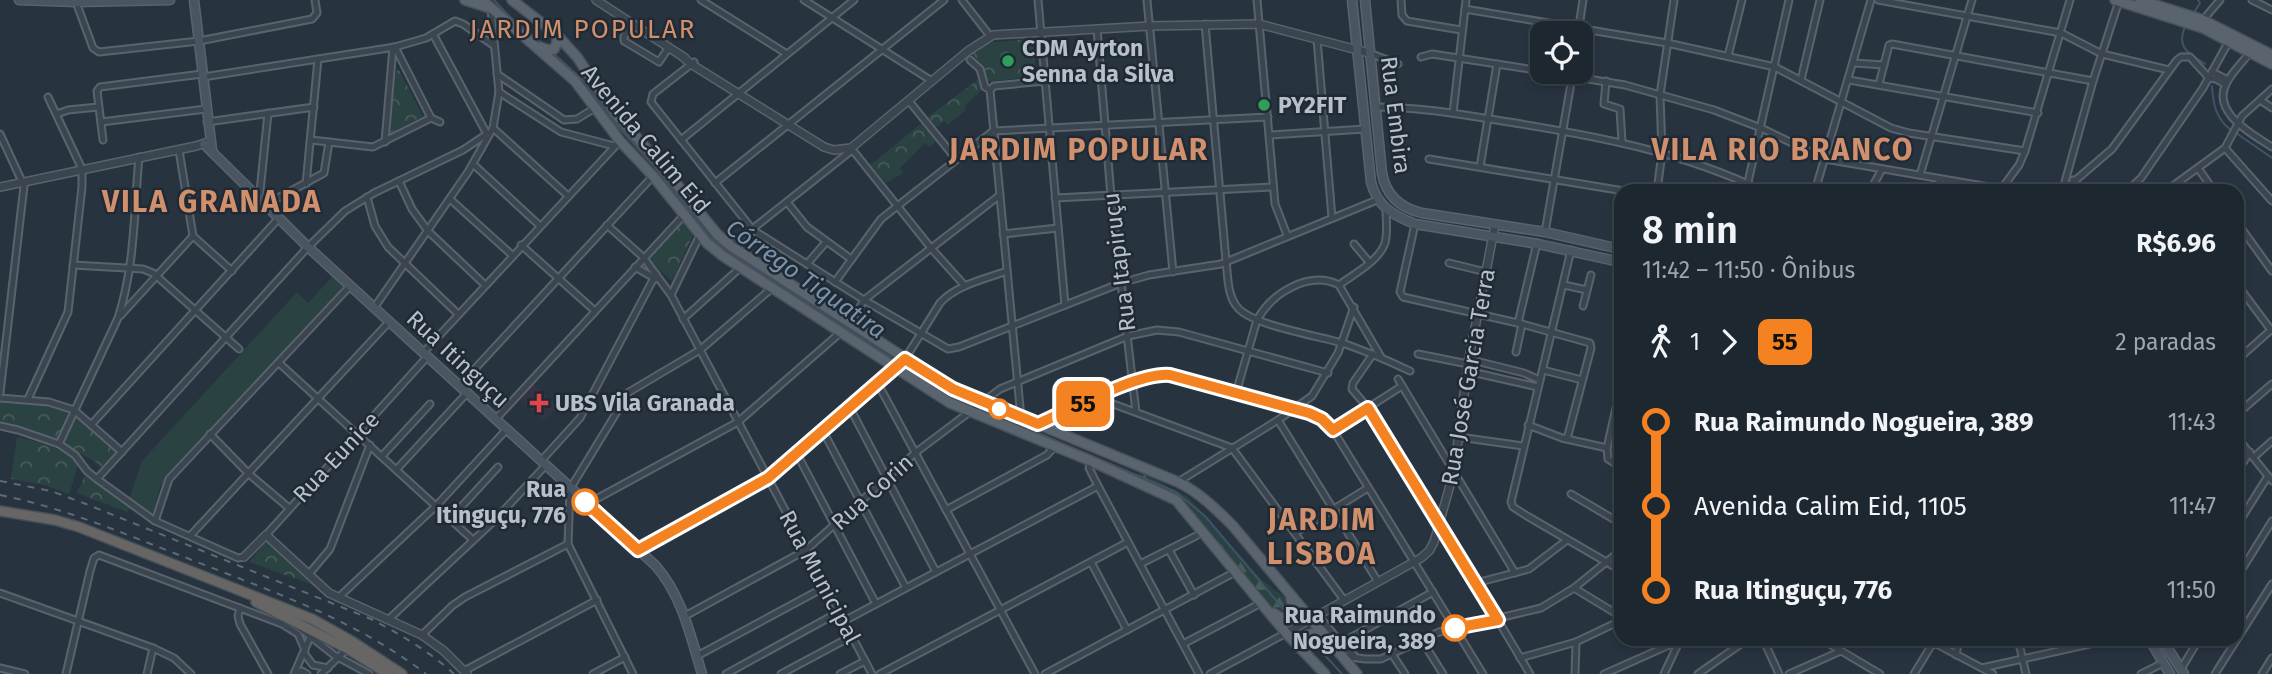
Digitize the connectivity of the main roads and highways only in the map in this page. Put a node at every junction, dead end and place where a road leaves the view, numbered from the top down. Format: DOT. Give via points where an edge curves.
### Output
graph roads {
  1 [pos="19,0"];
  2 [pos="137,0"];
  3 [pos="170,0"];
  4 [pos="194,0"];
  5 [pos="465,0"];
  6 [pos="482,0"];
  7 [pos="512,0"];
  8 [pos="1352,0"];
  9 [pos="1365,0"];
  10 [pos="2118,0"];
  11 [pos="2140,0"];
  12 [pos="491,9"];
  13 [pos="557,38"];
  14 [pos="534,45"];
  15 [pos="2252,49"];
  16 [pos="2272,55"];
  17 [pos="2272,64"];
  18 [pos="690,211"];
  19 [pos="1614,248"];
  20 [pos="1614,260"];
  21 [pos="900,364"];
  22 [pos="976,408"];
  23 [pos="0,510"];
  24 [pos="0,516"];
  25 [pos="1287,590"];
  26 [pos="1261,603"];
  27 [pos="311,634"];
  28 [pos="339,634"];
  29 [pos="351,645"];
  30 [pos="1338,645"];
  31 [pos="2153,646"];
  32 [pos="2168,646"];
  33 [pos="1312,662"];
  34 [pos="2183,671"];
  35 [pos="1357,673"];
  36 [pos="388,674"];
  37 [pos="402,674"];
  38 [pos="702,674"];
  39 [pos="1325,674"];
  40 [pos="2170,674"];
  1 -- 2 [label="main road"];
  2 -- 3 [label="main road"];
  4 -- 38 [label="main road, Rua Itinguçu" via="207,122 203,143 278,219 662,573 685,616"];
  5 -- 12 [label="main road"];
  6 -- 12 [label="main road, Avenida Calim Eid"];
  7 -- 13 [label="main road, Avenida Calim Eid"];
  8 -- 20 [label="main road, Rua Embira" via="1371,181 1377,200 1386,209 1415,224"];
  9 -- 19 [label="main road, Rua Embira" via="1382,173 1389,193 1412,211"];
  10 -- 15 [label="main road"];
  11 -- 15 [label="main road" via="2203,20"];
  12 -- 14 [label="main road, Avenida Calim Eid"];
  13 -- 14 [label="main road" via="554,49"];
  13 -- 18 [label="main road, Avenida Calim Eid" via="577,57"];
  14 -- 18 [label="main road, Avenida Calim Eid" via="575,80 617,143"];
  15 -- 16 [label="main road"];
  15 -- 17 [label="main road"];
  18 -- 21 [label="main road, Avenida Calim Eid" via="731,246 851,322"];
  18 -- 21 [label="main road, Avenida Calim Eid" via="700,234 715,250 841,332"];
  21 -- 22 [label="main road, Avenida Calim Eid" via="953,389"];
  21 -- 22 [label="main road, Avenida Calim Eid" via="932,393"];
  22 -- 25 [label="main road, Avenida Calim Eid" via="1038,424 1194,491 1217,509"];
  22 -- 26 [label="main road, Avenida Calim Eid" via="1176,500"];
  23 -- 28 [label="highway" via="55,520 99,535"];
  24 -- 27 [label="highway" via="85,535 258,603"];
  25 -- 26 [label="main road" via="1293,607 1289,617 1277,616"];
  25 -- 30 [label="main road, Avenida Calim Eid"];
  26 -- 33 [label="main road, Avenida Calim Eid"];
  27 -- 28 [label="highway" via="319,628"];
  27 -- 29 [label="highway"];
  28 -- 29 [label="highway"];
  29 -- 36 [label="highway"];
  29 -- 37 [label="highway"];
  30 -- 33 [label="main road" via="1318,634 1307,635 1303,646"];
  30 -- 35 [label="main road, Avenida Calim Eid"];
  31 -- 40 [label="main road"];
  32 -- 34 [label="main road"];
  33 -- 39 [label="main road, Avenida Calim Eid"];
}
